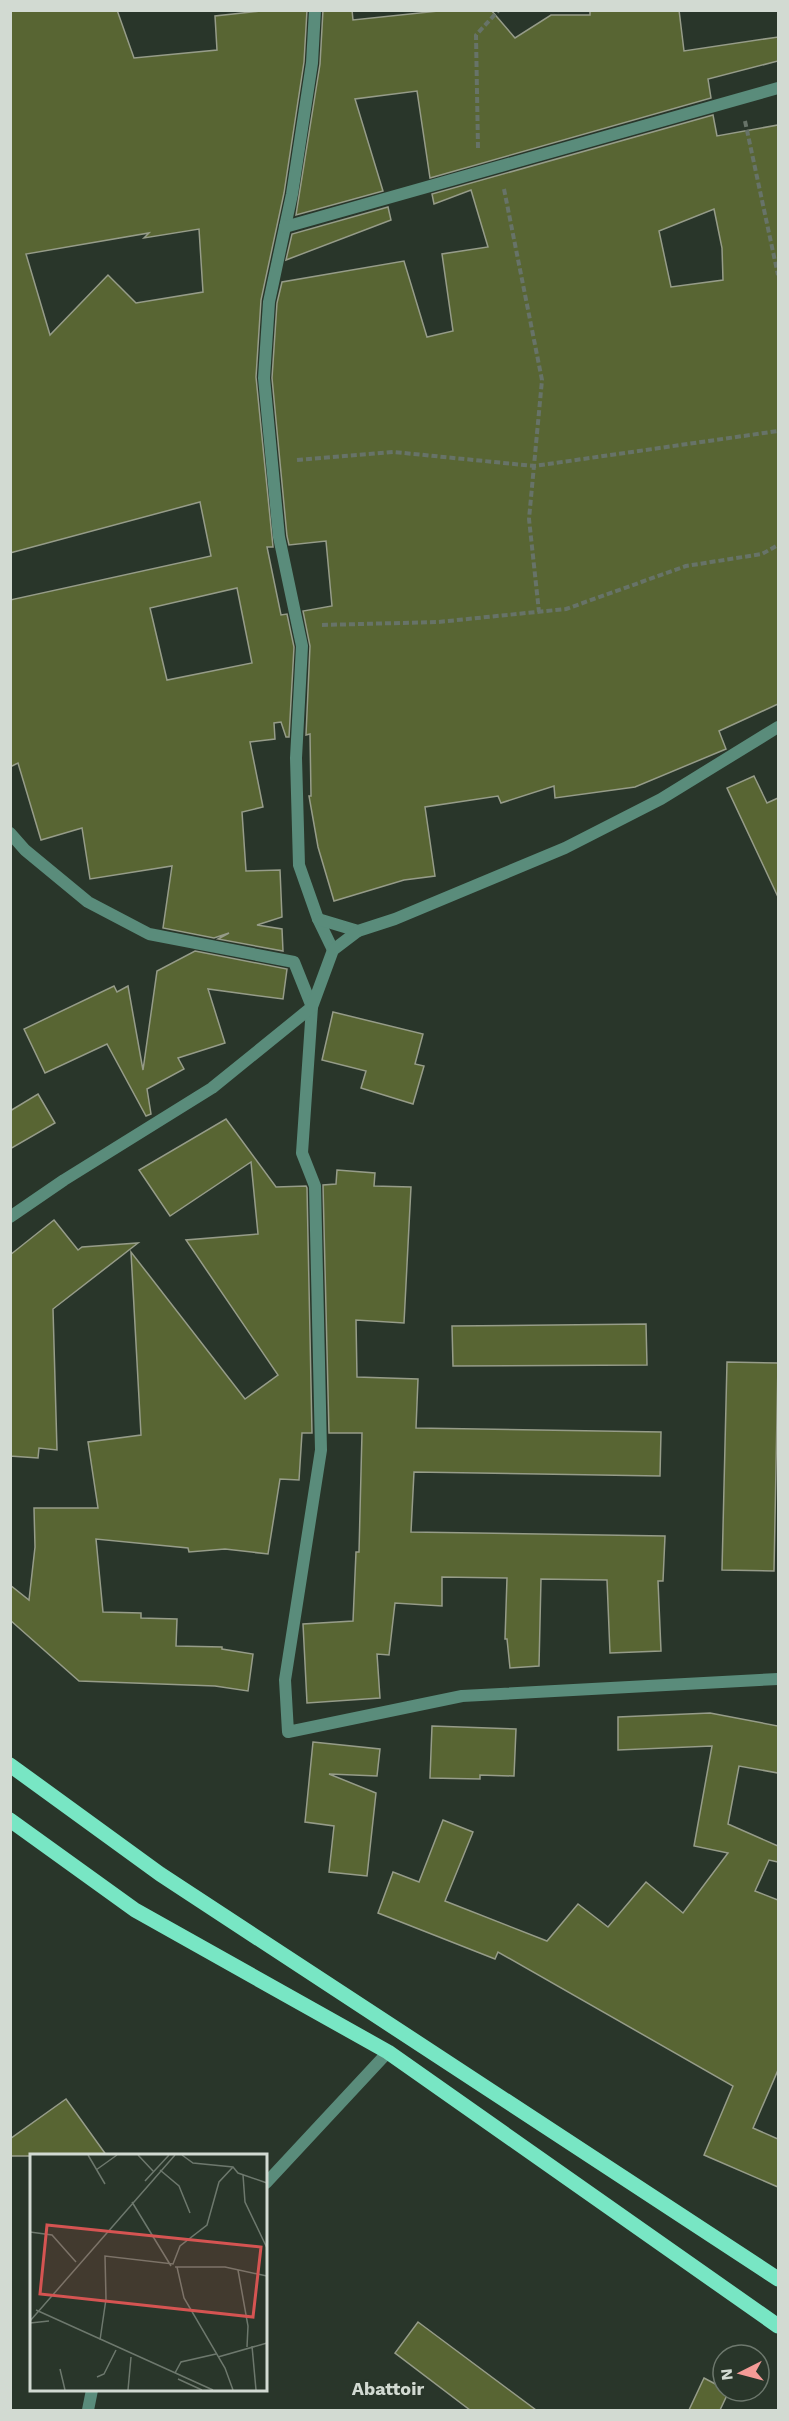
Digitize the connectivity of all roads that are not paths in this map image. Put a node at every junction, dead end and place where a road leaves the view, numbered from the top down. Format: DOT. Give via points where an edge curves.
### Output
graph roads {
  1 [pos="315,10"];
  2 [pos="778,88"];
  3 [pos="285,227"];
  4 [pos="778,727"];
  5 [pos="10,832"];
  6 [pos="318,919"];
  7 [pos="358,931"];
  8 [pos="333,950"];
  9 [pos="312,1007"];
  10 [pos="10,1217"];
  11 [pos="778,1679"];
  12 [pos="10,1765"];
  13 [pos="10,1820"];
  14 [pos="388,2052"];
  15 [pos="267,2181"];
  16 [pos="778,2278"];
  17 [pos="778,2326"];
  18 [pos="92,2391"];
  19 [pos="88,2410"];
  1 -- 3 [label="street" via="312,63"];
  2 -- 3 [label="street"];
  3 -- 6 [label="street" via="269,302 264,378 279,537 302,646 296,758 299,865"];
  4 -- 7 [label="street" via="661,799 565,849 394,920"];
  5 -- 9 [label="street" via="25,850 87,902 149,934 294,962"];
  6 -- 7 [label="street"];
  6 -- 8 [label="street"];
  7 -- 8 [label="street"];
  8 -- 9 [label="street"];
  9 -- 10 [label="street" via="212,1088"];
  9 -- 11 [label="street" via="302,1153 315,1186 321,1450 285,1680 288,1732 462,1696"];
  12 -- 16 [label="main road" via="160,1874"];
  13 -- 14 [label="main road" via="135,1910"];
  14 -- 15 [label="street"];
  14 -- 17 [label="main road"];
  18 -- 19 [label="street"];
}
